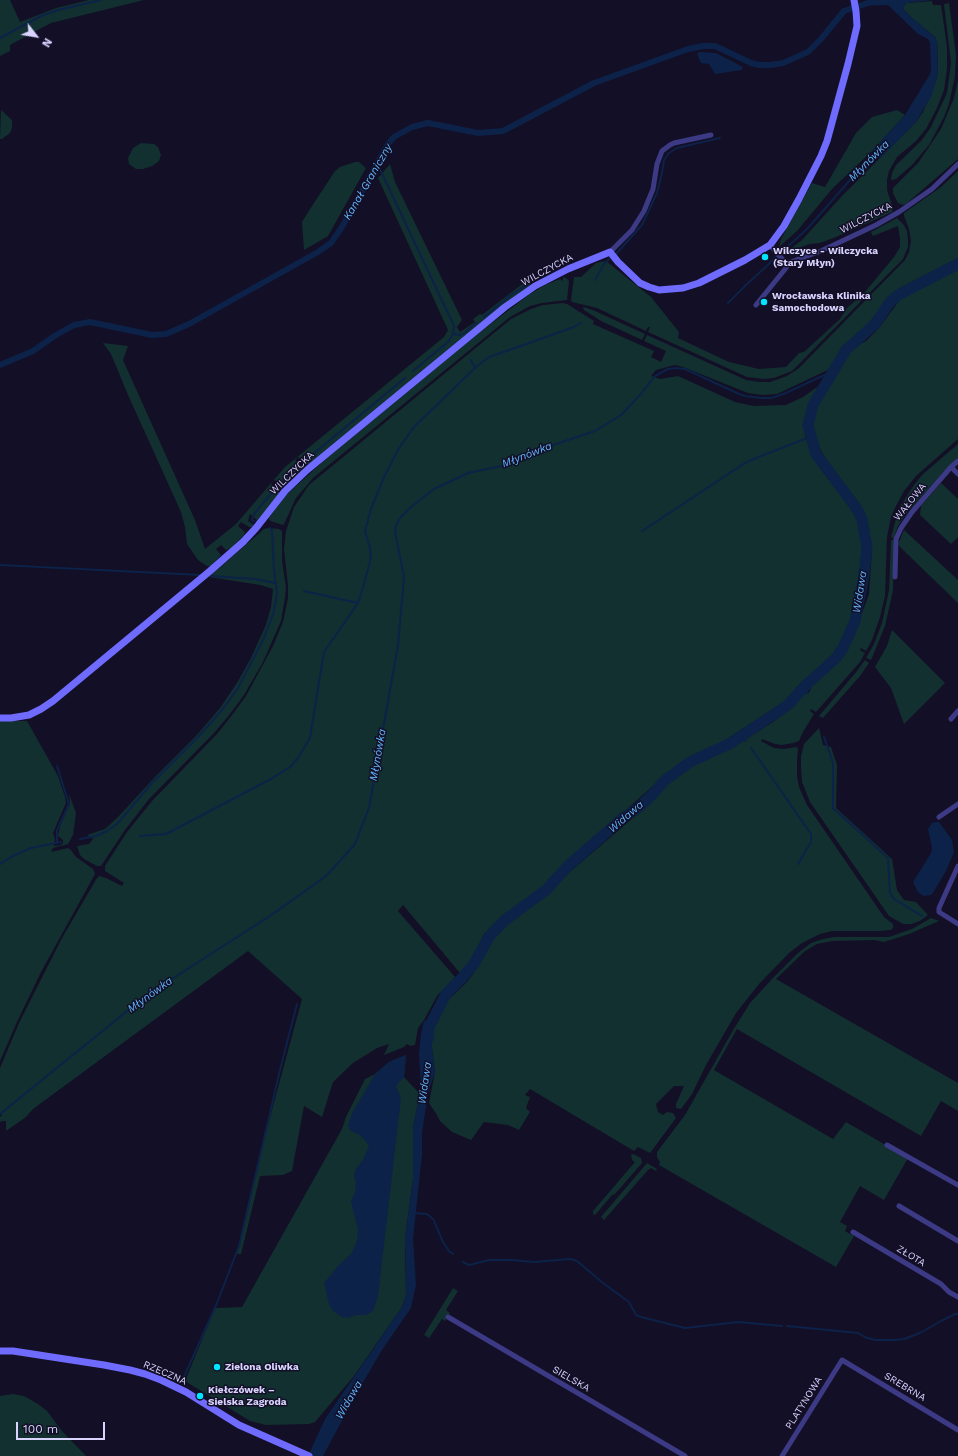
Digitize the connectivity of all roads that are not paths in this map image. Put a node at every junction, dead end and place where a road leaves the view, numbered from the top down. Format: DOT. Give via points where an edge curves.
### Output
graph roads {
  1 [pos="854,0"];
  2 [pos="711,135"];
  3 [pos="958,164"];
  4 [pos="772,248"];
  5 [pos="610,252"];
  6 [pos="786,262"];
  7 [pos="756,305"];
  8 [pos="958,461"];
  9 [pos="951,467"];
  10 [pos="958,474"];
  11 [pos="895,577"];
  12 [pos="958,711"];
  13 [pos="0,718"];
  14 [pos="950,719"];
  15 [pos="958,804"];
  16 [pos="939,817"];
  17 [pos="958,866"];
  18 [pos="958,924"];
  19 [pos="887,1145"];
  20 [pos="958,1186"];
  21 [pos="899,1206"];
  22 [pos="853,1232"];
  23 [pos="958,1241"];
  24 [pos="958,1297"];
  25 [pos="448,1317"];
  26 [pos="0,1351"];
  27 [pos="842,1360"];
  28 [pos="958,1430"];
  29 [pos="309,1456"];
  30 [pos="685,1456"];
  31 [pos="782,1456"];
  1 -- 4 [label="street" via="857,26 827,141 799,200"];
  2 -- 5 [label="street, WILCZYCKA" via="674,143 662,151 653,189 644,211 632,230"];
  3 -- 6 [label="street, WILCZYCKA" via="932,189 899,212 821,251"];
  4 -- 5 [label="street" via="699,283 670,290 659,290 640,282"];
  4 -- 6 [label="street"];
  5 -- 13 [label="street, WILCZYCKA" via="544,281 505,307 307,470 239,546 53,700 29,715"];
  6 -- 7 [label="street" via="786,268"];
  8 -- 9 [label="street, WAŁOWA"];
  9 -- 10 [label="street"];
  9 -- 11 [label="street, WAŁOWA" via="901,528 896,539"];
  12 -- 14 [label="street"];
  15 -- 16 [label="street"];
  17 -- 18 [label="street" via="940,904 939,912"];
  19 -- 20 [label="street"];
  21 -- 23 [label="street"];
  22 -- 24 [label="street, ZŁOTA"];
  25 -- 30 [label="street, SIELSKA"];
  26 -- 29 [label="street, RZECZNA" via="104,1364 145,1374 186,1392 239,1425"];
  27 -- 28 [label="street, SREBRNA"];
  27 -- 31 [label="street, PLATYNOWA"];
}
